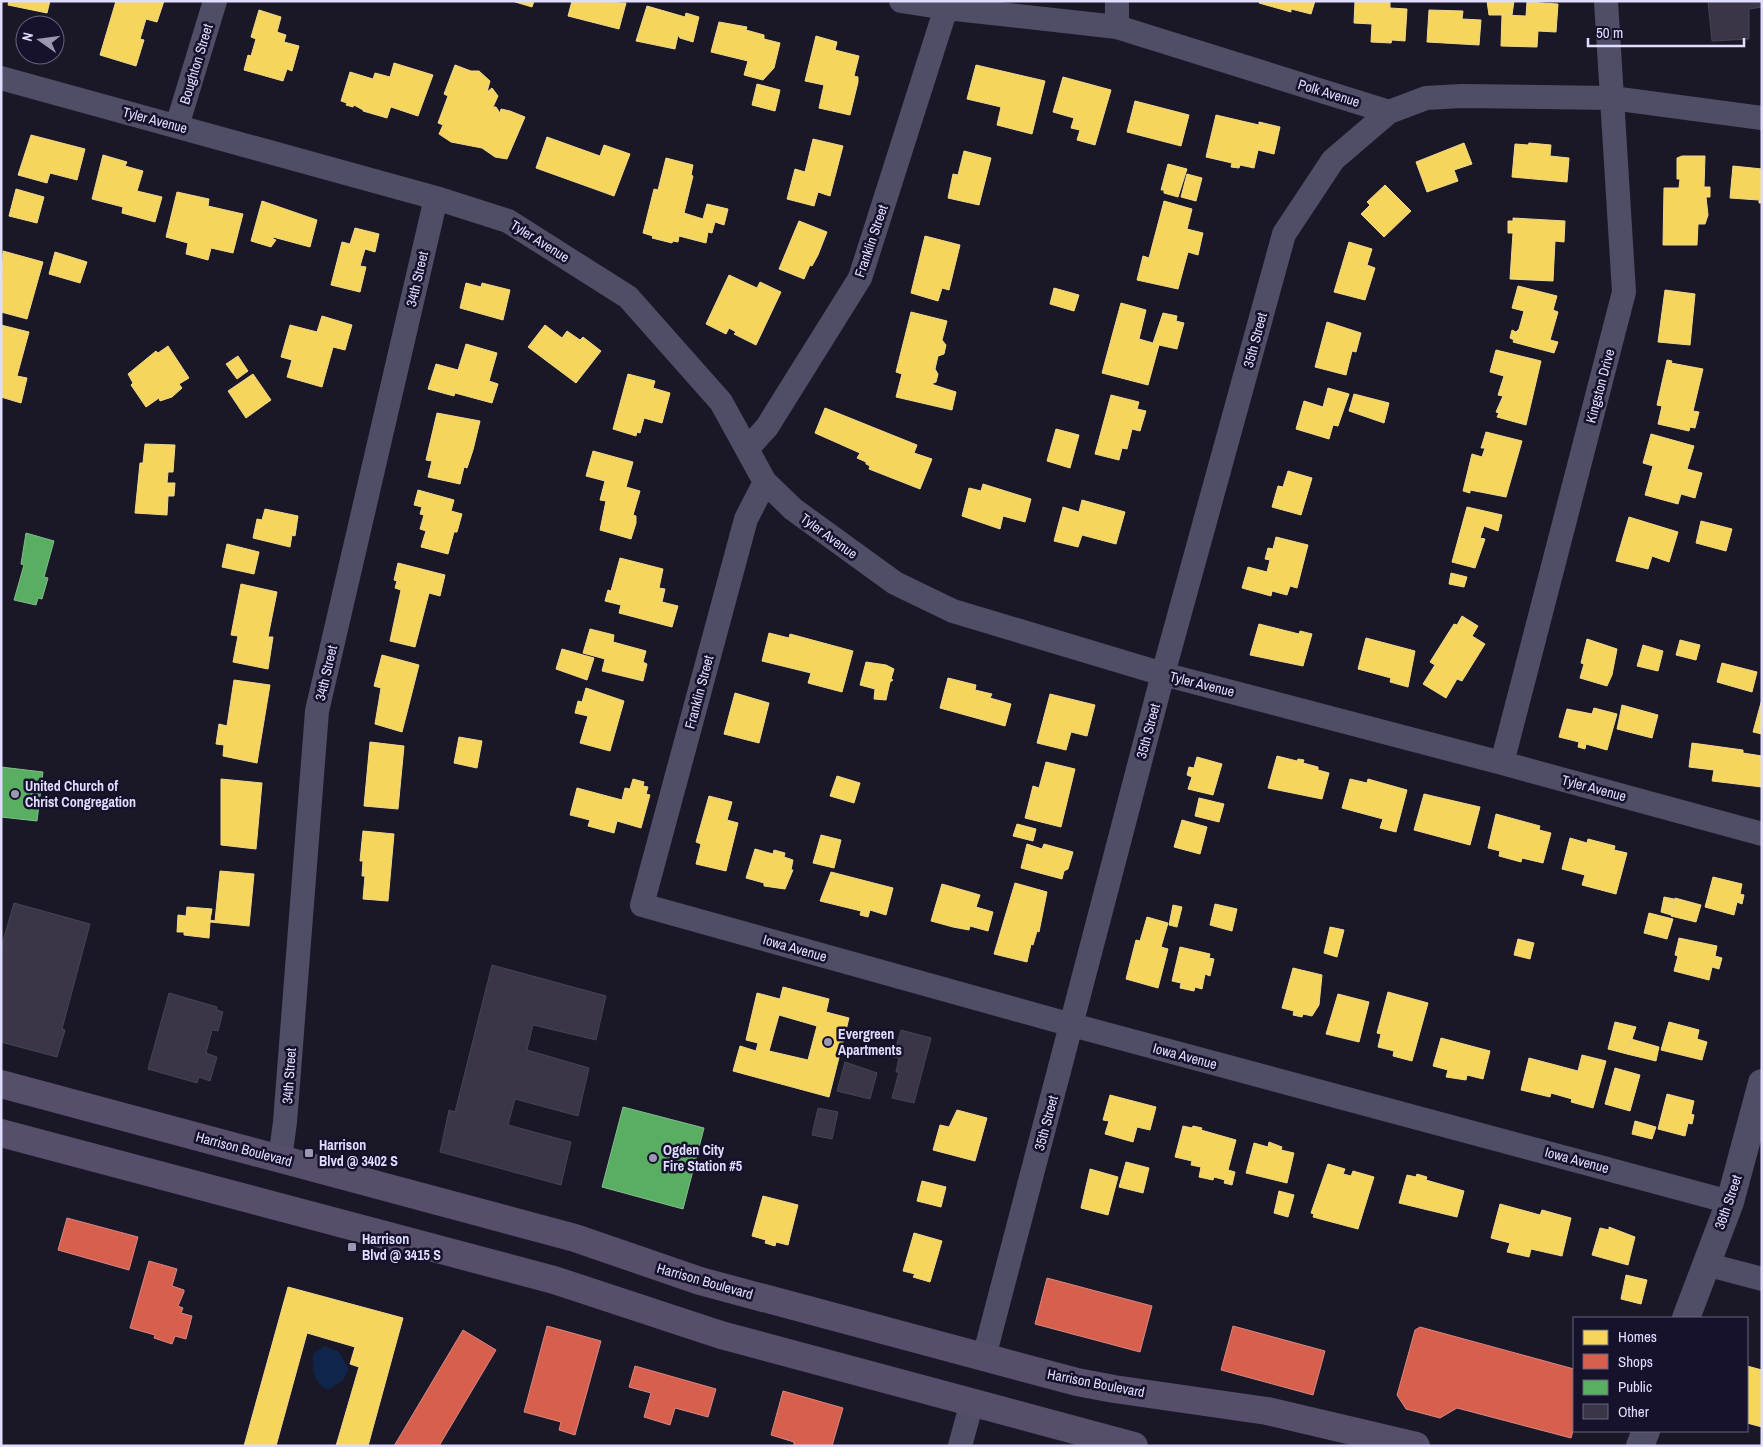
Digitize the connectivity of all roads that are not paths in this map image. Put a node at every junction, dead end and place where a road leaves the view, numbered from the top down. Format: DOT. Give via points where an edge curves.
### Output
graph roads {
  1 [pos="215,1"];
  2 [pos="900,1"];
  3 [pos="1117,1"];
  4 [pos="1606,1"];
  5 [pos="946,8"];
  6 [pos="1117,27"];
  7 [pos="1,78"];
  8 [pos="1612,98"];
  9 [pos="1389,112"];
  10 [pos="1762,118"];
  11 [pos="177,126"];
  12 [pos="436,198"];
  13 [pos="748,448"];
  14 [pos="766,482"];
  15 [pos="1163,674"];
  16 [pos="1502,763"];
  17 [pos="1762,834"];
  18 [pos="642,904"];
  19 [pos="1072,1026"];
  20 [pos="1762,1083"];
  21 [pos="1,1084"];
  22 [pos="1,1133"];
  23 [pos="280,1159"];
  24 [pos="1730,1202"];
  25 [pos="1705,1264"];
  26 [pos="1762,1279"];
  27 [pos="1686,1317"];
  28 [pos="984,1357"];
  29 [pos="972,1402"];
  30 [pos="1646,1432"];
  31 [pos="960,1446"];
  32 [pos="1134,1446"];
  33 [pos="1416,1446"];
  34 [pos="1640,1446"];
  1 -- 11 [label="street, Boughton Street"];
  2 -- 5 [label="street, Polk Avenue"];
  3 -- 6 [label="street"];
  4 -- 8 [label="street, Kingston Drive"];
  5 -- 6 [label="street, Polk Avenue"];
  5 -- 13 [label="street, Franklin Street" via="860,278 767,427"];
  6 -- 9 [label="street, Polk Avenue"];
  7 -- 11 [label="street, Tyler Avenue"];
  8 -- 9 [label="street" via="1426,98"];
  8 -- 10 [label="street"];
  8 -- 16 [label="street, Kingston Drive" via="1624,292"];
  9 -- 15 [label="street, 35th Street" via="1333,160 1284,234"];
  11 -- 12 [label="street, Tyler Avenue"];
  12 -- 13 [label="street, Tyler Avenue" via="508,221 628,298 721,402"];
  12 -- 23 [label="street, 34th Street" via="317,711 287,1105"];
  13 -- 14 [label="street, Tyler Avenue"];
  14 -- 15 [label="street, Tyler Avenue" via="793,510 895,583 928,599 953,611"];
  14 -- 18 [label="street, Franklin Street" via="746,519"];
  15 -- 16 [label="street, Tyler Avenue"];
  15 -- 19 [label="street, 35th Street"];
  16 -- 17 [label="street, Tyler Avenue"];
  18 -- 19 [label="street, Iowa Avenue"];
  19 -- 24 [label="street, Iowa Avenue"];
  19 -- 28 [label="street, 35th Street"];
  20 -- 24 [label="street, 36th Street"];
  21 -- 23 [label="main road, Harrison Boulevard"];
  22 -- 29 [label="main road" via="554,1280 721,1335"];
  23 -- 28 [label="main road, Harrison Boulevard" via="574,1238 700,1281"];
  24 -- 25 [label="street, 36th Street"];
  25 -- 26 [label="street"];
  25 -- 27 [label="street, 36th Street"];
  28 -- 33 [label="main road, Harrison Boulevard" via="1077,1382 1267,1411"];
  29 -- 31 [label="street"];
  29 -- 32 [label="main road"];
  30 -- 34 [label="street"];
}
